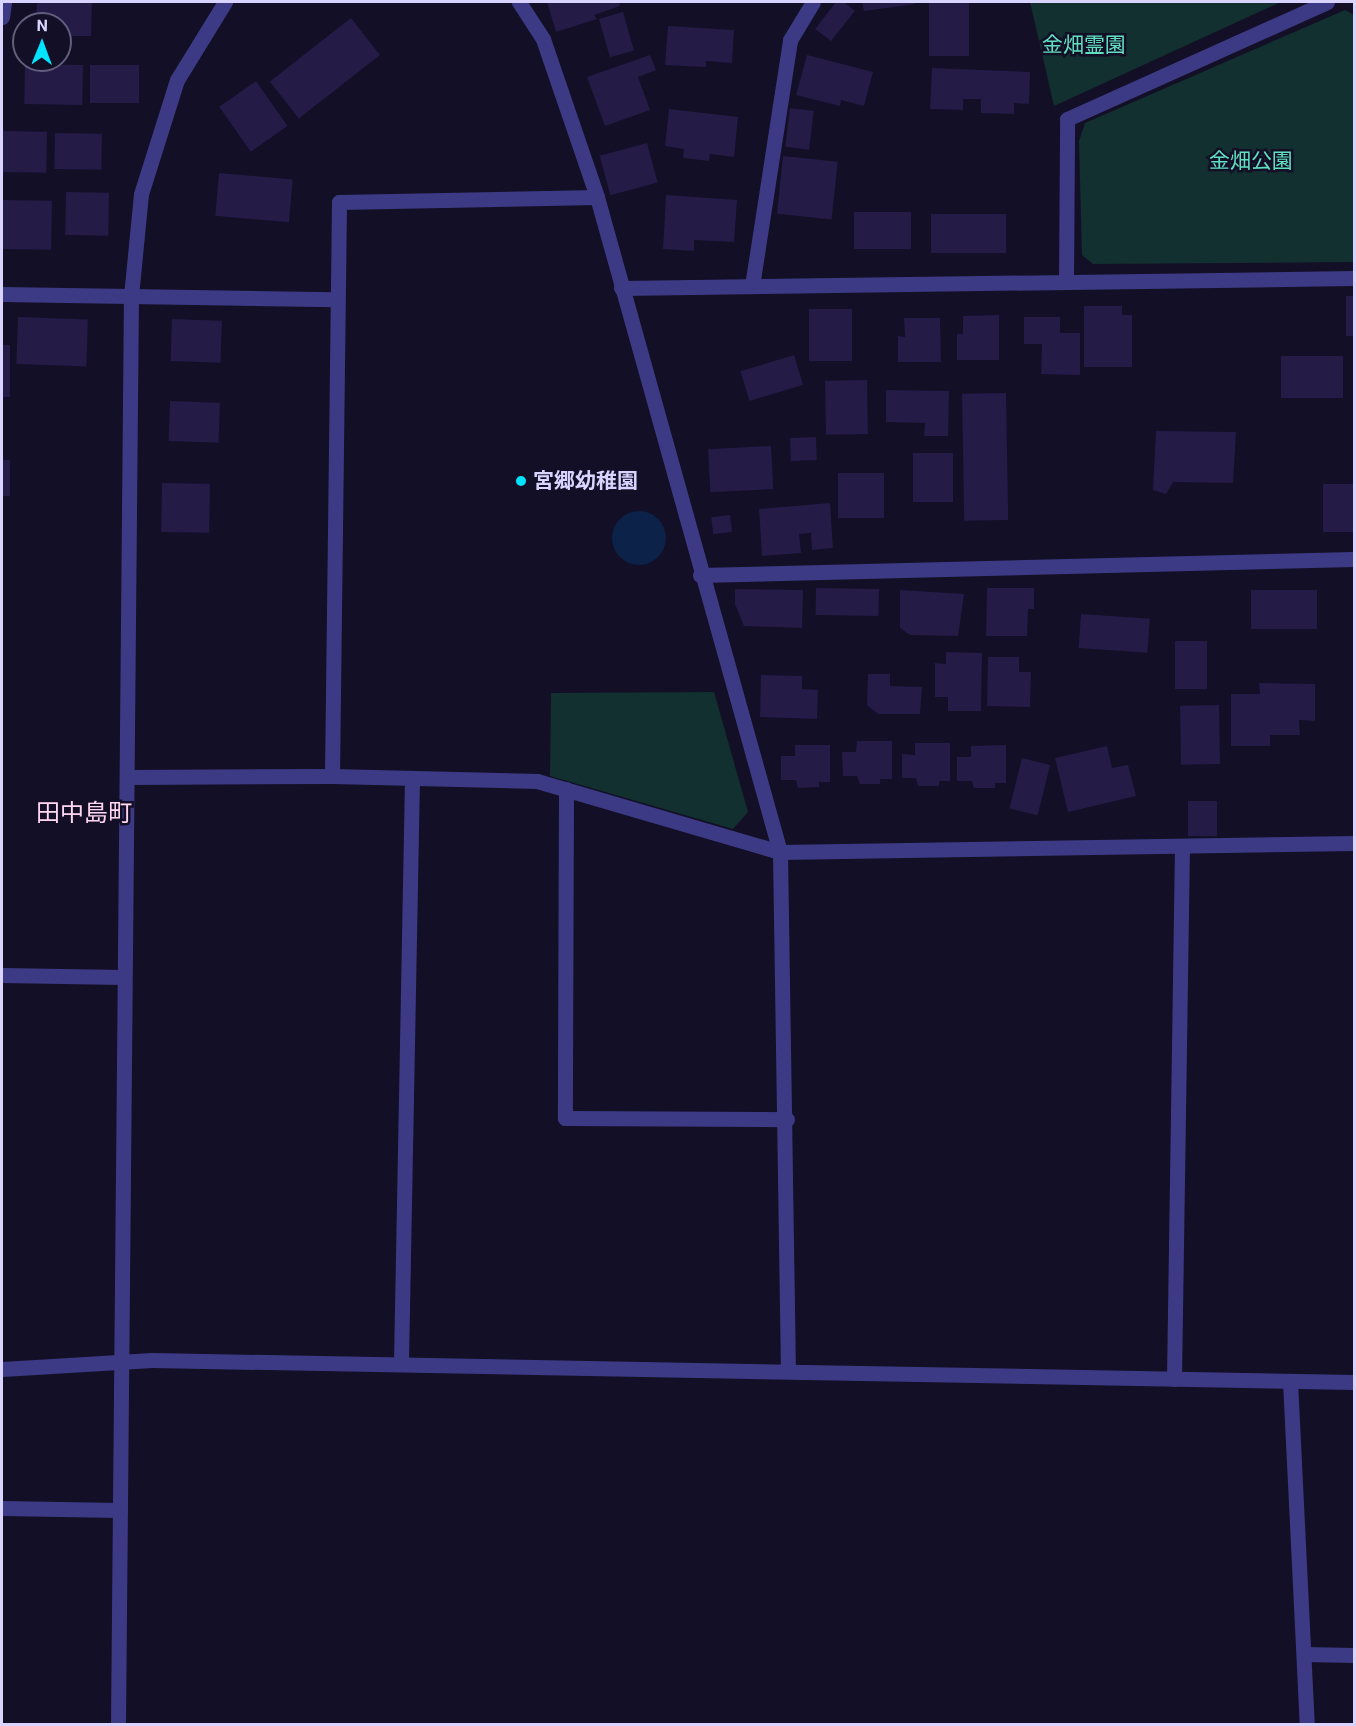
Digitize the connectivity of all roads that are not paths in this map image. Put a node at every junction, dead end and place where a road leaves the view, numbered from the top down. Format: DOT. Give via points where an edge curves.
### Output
graph roads {
  1 [pos="225,2"];
  2 [pos="519,2"];
  3 [pos="813,2"];
  4 [pos="1327,2"];
  5 [pos="597,196"];
  6 [pos="1354,278"];
  7 [pos="1066,282"];
  8 [pos="752,286"];
  9 [pos="621,288"];
  10 [pos="2,294"];
  11 [pos="131,296"];
  12 [pos="335,299"];
  13 [pos="1354,559"];
  14 [pos="700,575"];
  15 [pos="332,776"];
  16 [pos="127,777"];
  17 [pos="412,780"];
  18 [pos="566,789"];
  19 [pos="1354,843"];
  20 [pos="1182,846"];
  21 [pos="780,852"];
  22 [pos="2,975"];
  23 [pos="123,977"];
  24 [pos="787,1119"];
  25 [pos="123,1360"];
  26 [pos="401,1362"];
  27 [pos="2,1369"];
  28 [pos="788,1371"];
  29 [pos="1174,1379"];
  30 [pos="1290,1381"];
  31 [pos="1354,1382"];
  32 [pos="2,1508"];
  33 [pos="120,1510"];
  34 [pos="1305,1654"];
  35 [pos="1354,1654"];
  36 [pos="118,1725"];
  37 [pos="1307,1725"];
  1 -- 11 [label="street" via="177,80 141,194"];
  2 -- 5 [label="street" via="543,39"];
  3 -- 8 [label="street" via="790,40"];
  4 -- 7 [label="street" via="1067,119"];
  5 -- 9 [label="street"];
  5 -- 12 [label="street" via="339,202"];
  6 -- 7 [label="street"];
  7 -- 8 [label="street"];
  8 -- 9 [label="street"];
  9 -- 14 [label="street"];
  10 -- 11 [label="street"];
  11 -- 12 [label="street"];
  11 -- 16 [label="street"];
  12 -- 15 [label="street"];
  13 -- 14 [label="street"];
  14 -- 21 [label="street"];
  15 -- 16 [label="street"];
  15 -- 17 [label="street"];
  16 -- 23 [label="street"];
  17 -- 18 [label="street" via="537,781"];
  17 -- 26 [label="street"];
  18 -- 21 [label="street"];
  18 -- 24 [label="street" via="566,1119"];
  19 -- 20 [label="street"];
  20 -- 21 [label="street"];
  20 -- 29 [label="street"];
  21 -- 24 [label="street"];
  22 -- 23 [label="street"];
  23 -- 25 [label="street"];
  24 -- 28 [label="street"];
  25 -- 26 [label="street"];
  25 -- 27 [label="street"];
  25 -- 33 [label="street"];
  26 -- 28 [label="street"];
  28 -- 29 [label="street"];
  29 -- 30 [label="street"];
  30 -- 31 [label="street"];
  30 -- 34 [label="street"];
  32 -- 33 [label="street"];
  33 -- 36 [label="street"];
  34 -- 35 [label="street"];
  34 -- 37 [label="street"];
}
